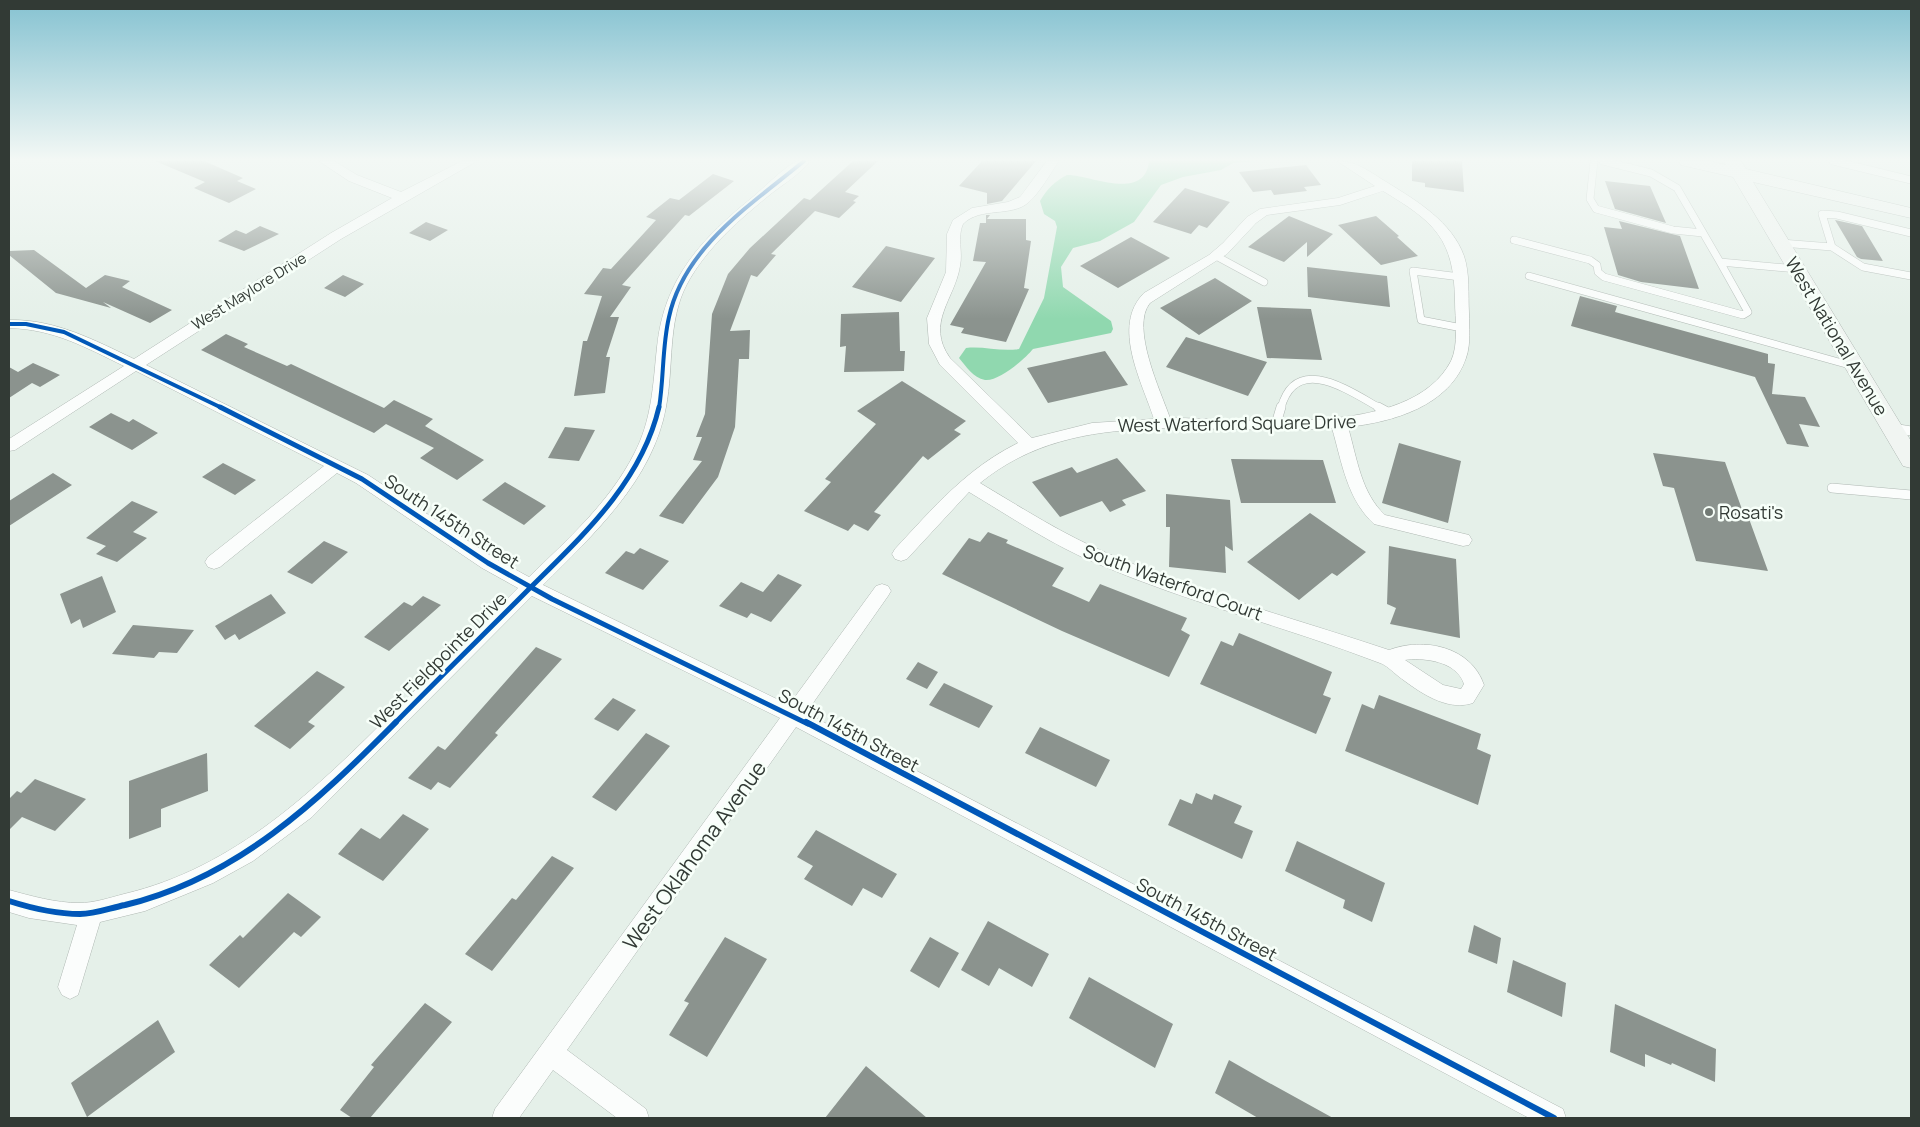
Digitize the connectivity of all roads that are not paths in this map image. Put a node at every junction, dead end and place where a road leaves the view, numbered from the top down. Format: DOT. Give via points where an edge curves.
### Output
graph roads {
  1 [pos="374,214"];
  2 [pos="742,214"];
  3 [pos="969,214"];
  4 [pos="1262,214"];
  5 [pos="1423,214"];
  6 [pos="1613,214"];
  7 [pos="1692,214"];
  8 [pos="1764,214"];
  9 [pos="1704,233"];
  10 [pos="1911,233"];
  11 [pos="1514,240"];
  12 [pos="1781,243"];
  13 [pos="1832,247"];
  14 [pos="1216,256"];
  15 [pos="1720,262"];
  16 [pos="1797,269"];
  17 [pos="1529,276"];
  18 [pos="1911,276"];
  19 [pos="1460,277"];
  20 [pos="1264,282"];
  21 [pos="9,324"];
  22 [pos="1462,328"];
  23 [pos="134,365"];
  24 [pos="1856,367"];
  25 [pos="1392,414"];
  26 [pos="1164,424"];
  27 [pos="1276,424"];
  28 [pos="1339,424"];
  29 [pos="1902,429"];
  30 [pos="1030,445"];
  31 [pos="9,446"];
  32 [pos="1911,460"];
  33 [pos="335,466"];
  34 [pos="968,483"];
  35 [pos="1832,488"];
  36 [pos="1911,495"];
  37 [pos="1463,540"];
  38 [pos="901,554"];
  39 [pos="214,562"];
  40 [pos="530,587"];
  41 [pos="882,591"];
  42 [pos="1389,658"];
  43 [pos="792,715"];
  44 [pos="9,901"];
  45 [pos="91,913"];
  46 [pos="70,987"];
  47 [pos="550,1054"];
  48 [pos="504,1118"];
  49 [pos="637,1118"];
  50 [pos="1554,1118"];
  1 -- 23 [label="street, West Maylore Drive"];
  2 -- 40 [label="street, West Fieldpointe Drive" via="703,250 685,275 671,306 665,332 658,407 636,466 593,524"];
  3 -- 30 [label="street" via="954,229 951,279 936,309 933,329 939,352 952,369"];
  4 -- 14 [label="street" via="1243,226"];
  5 -- 19 [label="street, West Waterford Square Drive" via="1447,236 1456,253"];
  6 -- 9 [label="lane" via="1673,230"];
  7 -- 9 [label="lane"];
  8 -- 12 [label="main road, West National Avenue"];
  9 -- 15 [label="lane"];
  10 -- 13 [label="lane" via="1822,214"];
  11 -- 15 [label="lane" via="1590,260 1604,277 1743,314 1748,312"];
  12 -- 13 [label="lane"];
  12 -- 16 [label="main road, West National Avenue"];
  13 -- 18 [label="lane" via="1863,267"];
  14 -- 20 [label="lane"];
  14 -- 26 [label="street" via="1149,296 1138,312 1136,328 1143,359"];
  15 -- 16 [label="lane"];
  16 -- 24 [label="main road, West National Avenue"];
  17 -- 24 [label="lane"];
  19 -- 22 [label="street, West Waterford Square Drive"];
  19 -- 22 [label="lane" via="1413,271 1421,320"];
  21 -- 23 [label="street, South 145th Street" via="64,332"];
  22 -- 25 [label="street, West Waterford Square Drive" via="1459,357 1450,375 1417,403"];
  23 -- 31 [label="street, West Maylore Drive"];
  23 -- 33 [label="street, South 145th Street"];
  24 -- 29 [label="main road, West National Avenue"];
  25 -- 27 [label="lane" via="1330,382 1307,377 1291,387 1279,408"];
  25 -- 28 [label="street, West Waterford Square Drive"];
  26 -- 27 [label="street, West Waterford Square Drive"];
  26 -- 30 [label="street, West Waterford Square Drive" via="1091,428"];
  27 -- 28 [label="street, West Waterford Square Drive"];
  28 -- 37 [label="street" via="1359,490 1372,514 1380,520"];
  29 -- 32 [label="main road, West National Avenue"];
  30 -- 34 [label="street, West Waterford Square Drive" via="987,466"];
  33 -- 39 [label="street"];
  33 -- 40 [label="street, South 145th Street" via="362,479 488,563"];
  34 -- 38 [label="street, West Waterford Square Drive"];
  34 -- 42 [label="street, South Waterford Court" via="1057,537 1103,559"];
  35 -- 36 [label="lane"];
  40 -- 43 [label="street, South 145th Street"];
  40 -- 45 [label="street, West Fieldpointe Drive" via="387,731 281,829 205,876 145,900"];
  41 -- 43 [label="street, West Oklahoma Avenue"];
  43 -- 47 [label="street, West Oklahoma Avenue"];
  43 -- 50 [label="street, South 145th Street"];
  44 -- 45 [label="street, West Fieldpointe Drive" via="62,912"];
  45 -- 46 [label="street"];
  47 -- 48 [label="street, West Oklahoma Avenue"];
  47 -- 49 [label="street"];
}
